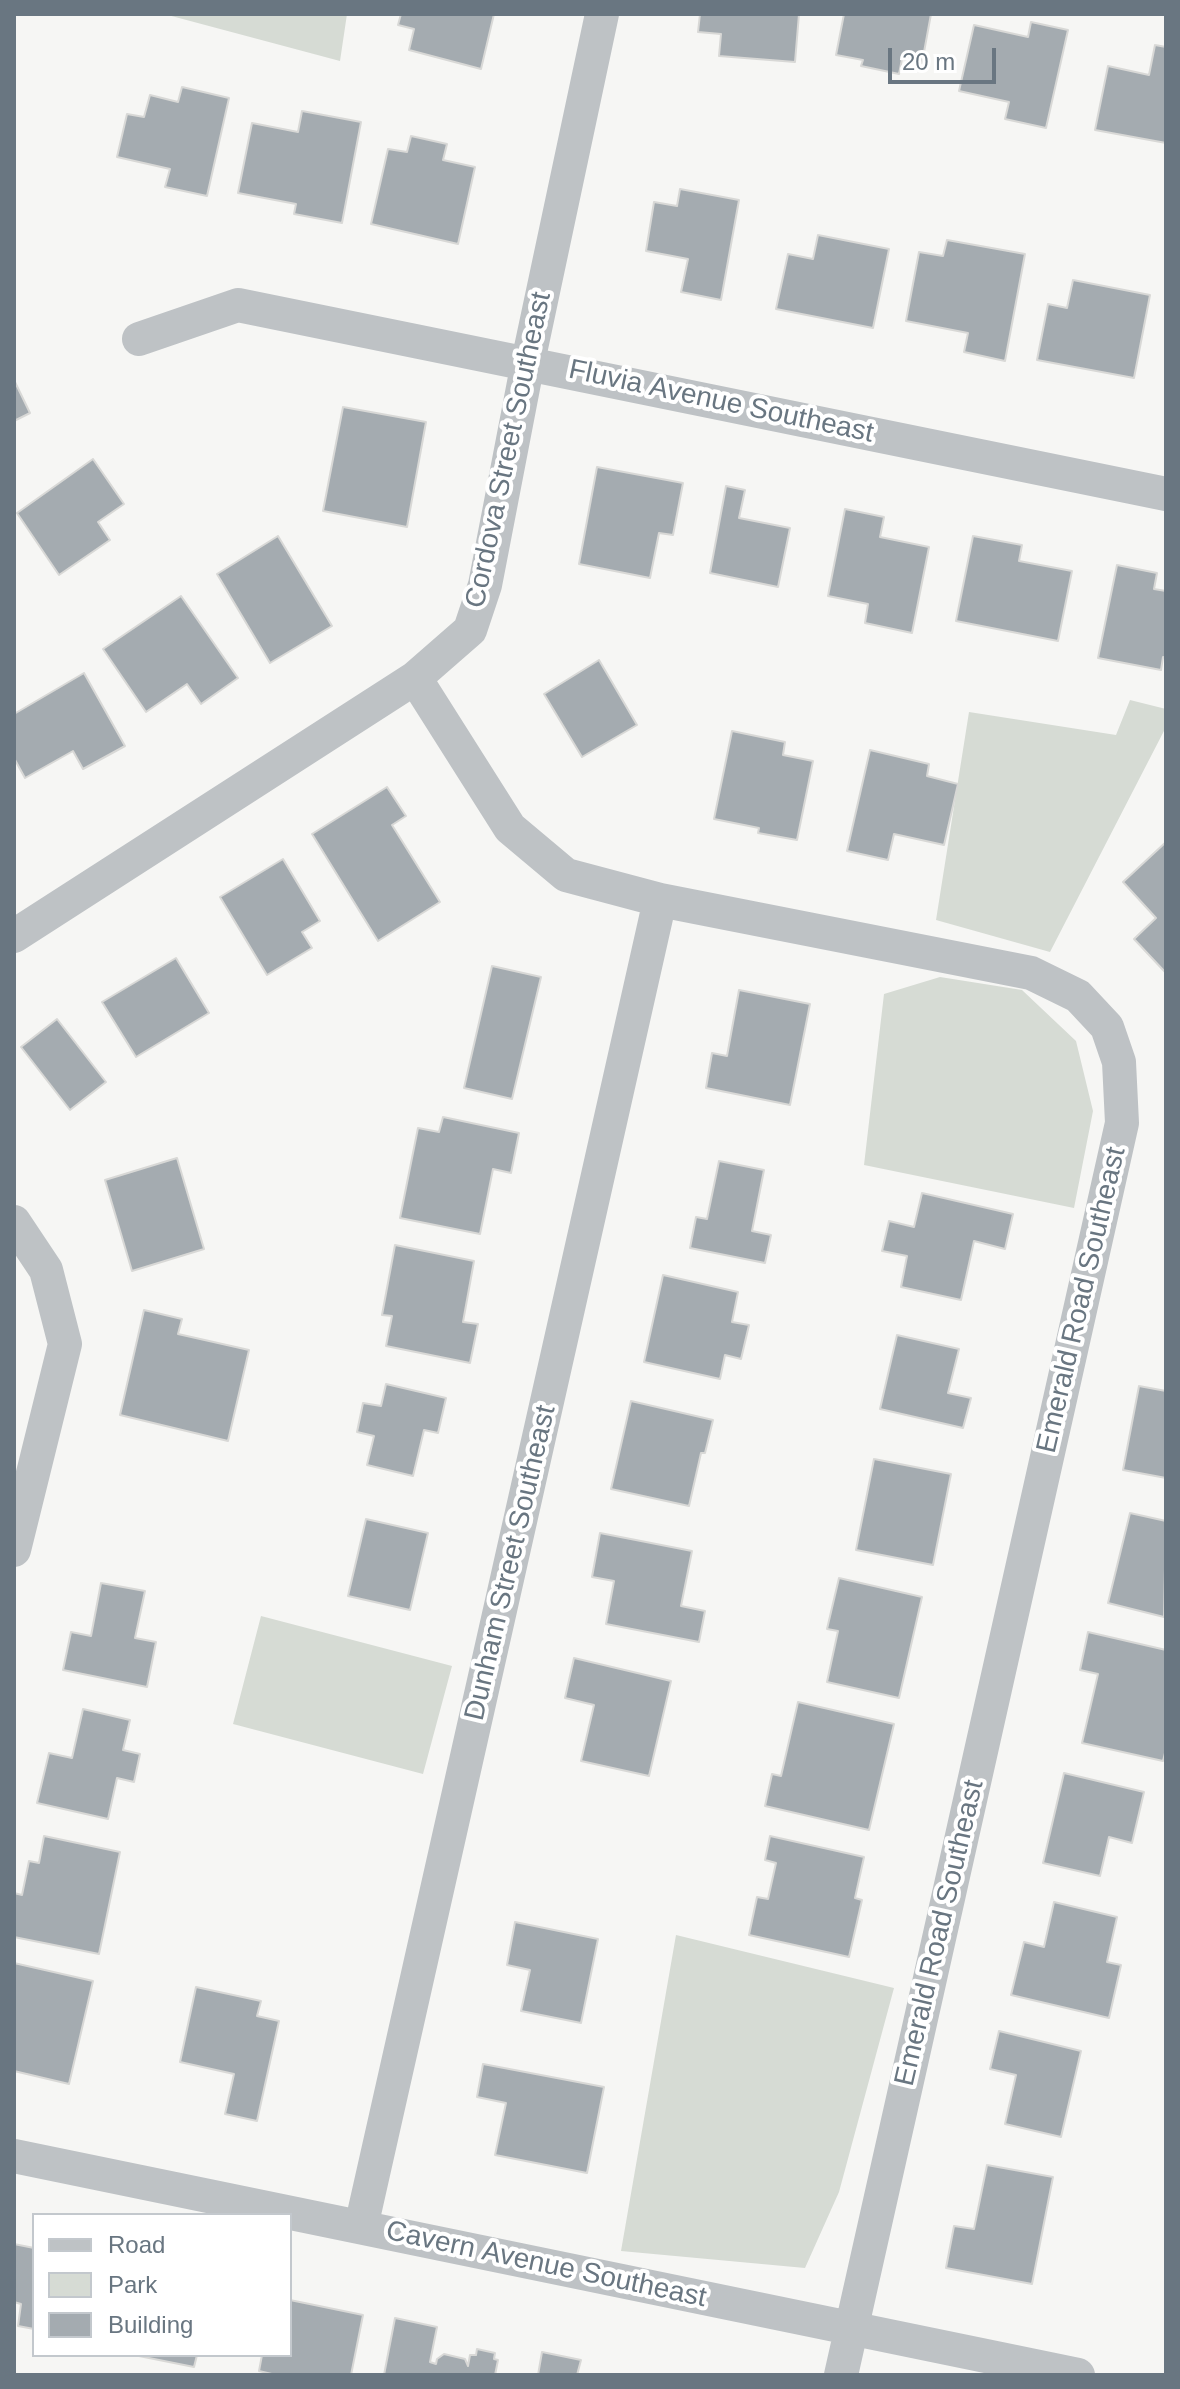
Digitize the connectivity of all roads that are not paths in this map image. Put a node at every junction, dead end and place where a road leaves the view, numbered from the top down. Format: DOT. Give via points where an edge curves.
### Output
graph roads {
  1 [pos="602,14"];
  2 [pos="139,339"];
  3 [pos="528,362"];
  4 [pos="1166,494"];
  5 [pos="415,678"];
  6 [pos="660,900"];
  7 [pos="14,936"];
  8 [pos="14,1222"];
  9 [pos="14,1550"];
  10 [pos="14,2156"];
  11 [pos="361,2227"];
  12 [pos="852,2328"];
  13 [pos="841,2375"];
  14 [pos="1078,2375"];
  1 -- 3 [label="street, Cordova Street Southeast"];
  2 -- 3 [label="street, Fluvia Avenue Southeast" via="238,305"];
  3 -- 4 [label="street, Fluvia Avenue Southeast"];
  3 -- 5 [label="street, Cordova Street Southeast" via="485,585 470,630"];
  5 -- 6 [label="street, Emerald Road Southeast" via="510,828 566,875"];
  5 -- 7 [label="street, Cordova Street Southeast"];
  6 -- 11 [label="street, Dunham Street Southeast"];
  6 -- 12 [label="street, Emerald Road Southeast" via="1031,973 1078,996 1107,1027 1119,1062 1122,1123"];
  8 -- 9 [label="street" via="46,1270 65,1344"];
  10 -- 11 [label="street, Cavern Avenue Southeast"];
  11 -- 12 [label="street, Cavern Avenue Southeast"];
  12 -- 13 [label="street, Emerald Road Southeast"];
  12 -- 14 [label="street, Cavern Avenue Southeast"];
}
